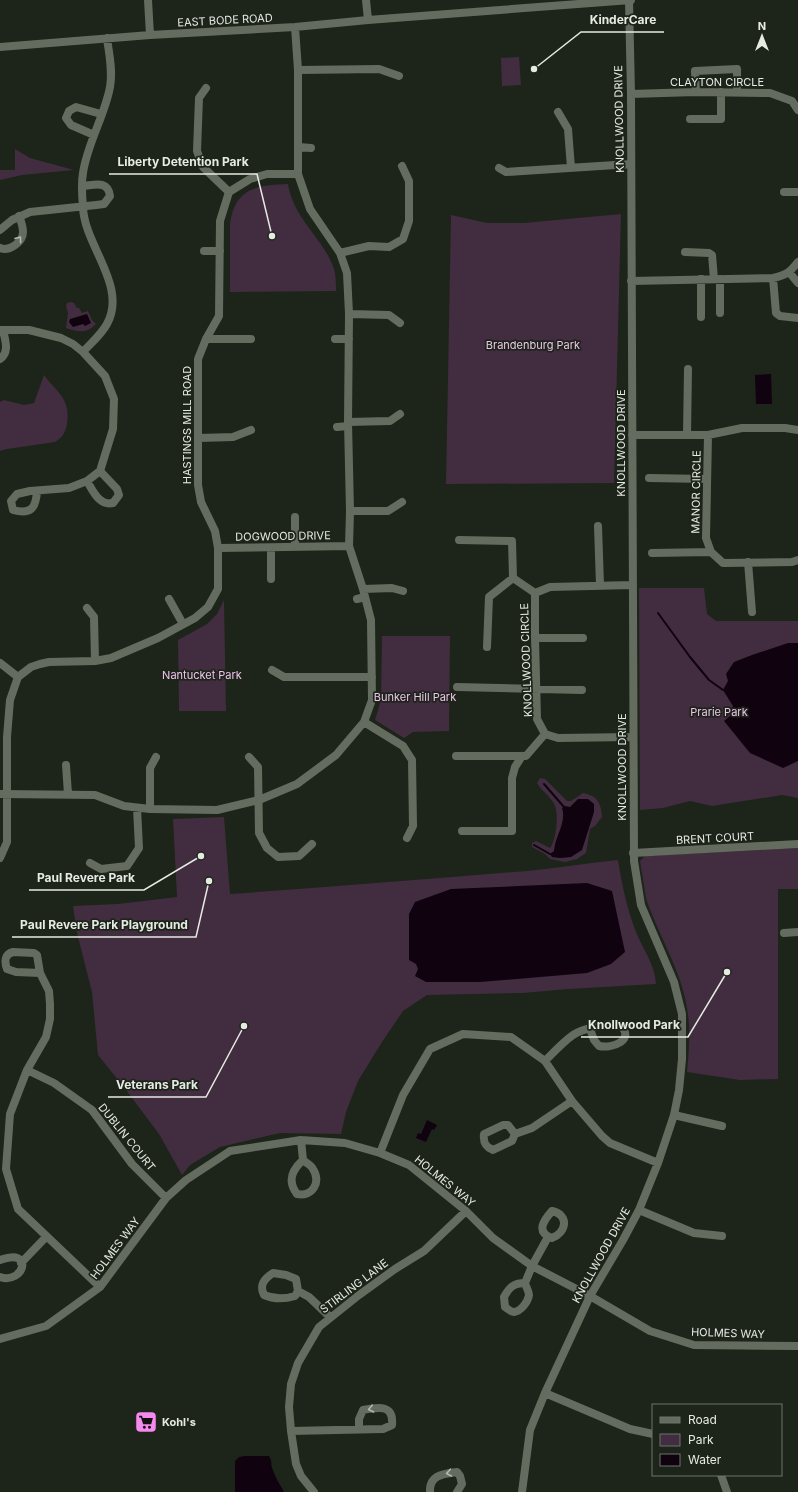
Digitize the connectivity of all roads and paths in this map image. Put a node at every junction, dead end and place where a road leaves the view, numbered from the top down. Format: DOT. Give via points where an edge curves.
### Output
graph roads {
  1 [pos="148,0"];
  2 [pos="366,0"];
  3 [pos="629,0"];
  4 [pos="368,20"];
  5 [pos="295,27"];
  6 [pos="150,35"];
  7 [pos="107,38"];
  8 [pos="0,47"];
  9 [pos="298,70"];
  10 [pos="399,76"];
  11 [pos="206,88"];
  12 [pos="696,92"];
  13 [pos="721,92"];
  14 [pos="737,92"];
  15 [pos="631,94"];
  16 [pos="795,99"];
  17 [pos="798,110"];
  18 [pos="558,112"];
  19 [pos="101,114"];
  20 [pos="690,119"];
  21 [pos="94,135"];
  22 [pos="298,148"];
  23 [pos="311,148"];
  24 [pos="631,164"];
  25 [pos="402,166"];
  26 [pos="499,168"];
  27 [pos="571,168"];
  28 [pos="298,174"];
  29 [pos="83,186"];
  30 [pos="229,192"];
  31 [pos="784,192"];
  32 [pos="798,192"];
  33 [pos="83,207"];
  34 [pos="19,216"];
  35 [pos="0,230"];
  36 [pos="0,248"];
  37 [pos="204,251"];
  38 [pos="220,251"];
  39 [pos="685,252"];
  40 [pos="340,253"];
  41 [pos="798,262"];
  42 [pos="790,272"];
  43 [pos="773,278"];
  44 [pos="701,279"];
  45 [pos="717,279"];
  46 [pos="631,281"];
  47 [pos="798,283"];
  48 [pos="720,313"];
  49 [pos="349,314"];
  50 [pos="702,317"];
  51 [pos="798,318"];
  52 [pos="400,323"];
  53 [pos="2,330"];
  54 [pos="206,339"];
  55 [pos="251,339"];
  56 [pos="335,339"];
  57 [pos="349,339"];
  58 [pos="83,352"];
  59 [pos="0,359"];
  60 [pos="688,369"];
  61 [pos="400,414"];
  62 [pos="348,424"];
  63 [pos="337,426"];
  64 [pos="251,430"];
  65 [pos="798,430"];
  66 [pos="632,435"];
  67 [pos="687,435"];
  68 [pos="708,436"];
  69 [pos="199,438"];
  70 [pos="100,471"];
  71 [pos="649,478"];
  72 [pos="706,479"];
  73 [pos="87,481"];
  74 [pos="37,491"];
  75 [pos="402,502"];
  76 [pos="350,511"];
  77 [pos="294,517"];
  78 [pos="598,526"];
  79 [pos="459,540"];
  80 [pos="295,546"];
  81 [pos="349,546"];
  82 [pos="218,548"];
  83 [pos="271,548"];
  84 [pos="710,552"];
  85 [pos="652,553"];
  86 [pos="798,560"];
  87 [pos="748,562"];
  88 [pos="513,578"];
  89 [pos="271,579"];
  90 [pos="600,585"];
  91 [pos="632,585"];
  92 [pos="403,591"];
  93 [pos="535,593"];
  94 [pos="362,595"];
  95 [pos="170,599"];
  96 [pos="87,608"];
  97 [pos="752,612"];
  98 [pos="183,624"];
  99 [pos="535,638"];
  100 [pos="584,638"];
  101 [pos="487,648"];
  102 [pos="95,662"];
  103 [pos="0,663"];
  104 [pos="272,670"];
  105 [pos="18,677"];
  106 [pos="372,677"];
  107 [pos="457,687"];
  108 [pos="536,690"];
  109 [pos="582,690"];
  110 [pos="364,722"];
  111 [pos="545,734"];
  112 [pos="633,737"];
  113 [pos="456,756"];
  114 [pos="522,756"];
  115 [pos="156,757"];
  116 [pos="249,757"];
  117 [pos="66,765"];
  118 [pos="4,793"];
  119 [pos="68,794"];
  120 [pos="259,800"];
  121 [pos="137,808"];
  122 [pos="150,810"];
  123 [pos="462,831"];
  124 [pos="407,838"];
  125 [pos="312,844"];
  126 [pos="798,844"];
  127 [pos="633,853"];
  128 [pos="0,858"];
  129 [pos="90,863"];
  130 [pos="798,932"];
  131 [pos="784,933"];
  132 [pos="40,973"];
  133 [pos="590,1029"];
  134 [pos="545,1061"];
  135 [pos="27,1070"];
  136 [pos="572,1101"];
  137 [pos="674,1115"];
  138 [pos="722,1126"];
  139 [pos="515,1134"];
  140 [pos="301,1140"];
  141 [pos="380,1153"];
  142 [pos="303,1160"];
  143 [pos="658,1163"];
  144 [pos="166,1198"];
  145 [pos="639,1210"];
  146 [pos="466,1211"];
  147 [pos="722,1236"];
  148 [pos="46,1237"];
  149 [pos="548,1237"];
  150 [pos="0,1260"];
  151 [pos="21,1263"];
  152 [pos="532,1266"];
  153 [pos="0,1277"];
  154 [pos="525,1283"];
  155 [pos="100,1287"];
  156 [pos="298,1291"];
  157 [pos="590,1296"];
  158 [pos="330,1317"];
  159 [pos="0,1339"];
  160 [pos="798,1346"];
  161 [pos="545,1393"];
  162 [pos="359,1430"];
  163 [pos="291,1431"];
  164 [pos="652,1434"];
  165 [pos="721,1476"];
  166 [pos="314,1492"];
  167 [pos="430,1492"];
  168 [pos="457,1492"];
  169 [pos="522,1492"];
  170 [pos="727,1492"];
  1 -- 6 [label="street"];
  2 -- 4 [label="street"];
  3 -- 4 [label="street, EAST BODE ROAD"];
  3 -- 15 [label="street, KNOLLWOOD DRIVE"];
  4 -- 5 [label="street, EAST BODE ROAD"];
  5 -- 6 [label="street, EAST BODE ROAD"];
  5 -- 9 [label="street"];
  6 -- 7 [label="street, EAST BODE ROAD"];
  7 -- 8 [label="street, EAST BODE ROAD"];
  7 -- 19 [label="street" via="111,68 110,87"];
  9 -- 10 [label="street" via="380,69"];
  9 -- 22 [label="street"];
  11 -- 30 [label="street" via="199,98 197,151 203,167"];
  12 -- 13 [label="street, CLAYTON CIRCLE"];
  12 -- 14 [label="street" via="695,71 737,69"];
  12 -- 15 [label="street, CLAYTON CIRCLE"];
  13 -- 14 [label="street, CLAYTON CIRCLE"];
  13 -- 20 [label="street" via="721,119"];
  14 -- 16 [label="street, CLAYTON CIRCLE" via="770,92"];
  15 -- 24 [label="street, KNOLLWOOD DRIVE"];
  16 -- 17 [label="street, CLAYTON CIRCLE"];
  18 -- 27 [label="street" via="568,129"];
  19 -- 21 [label="street"];
  19 -- 21 [label="street" via="76,108 69,111 66,118 71,126"];
  21 -- 29 [label="street" via="85,163"];
  22 -- 23 [label="street"];
  22 -- 28 [label="street"];
  24 -- 27 [label="street"];
  24 -- 46 [label="street, KNOLLWOOD DRIVE"];
  25 -- 40 [label="street" via="409,181 409,221 403,240 389,247 369,246"];
  26 -- 27 [label="street" via="506,172"];
  28 -- 30 [label="street" via="267,174 250,179"];
  28 -- 40 [label="street" via="310,209"];
  29 -- 33 [label="street"];
  29 -- 33 [label="street" via="105,185 110,196 104,204"];
  30 -- 38 [label="street, HASTINGS MILL ROAD" via="220,221"];
  31 -- 32 [label="street"];
  33 -- 34 [label="street" via="30,212"];
  33 -- 58 [label="street" via="89,235 110,284 113,305 107,324"];
  34 -- 35 [label="street"];
  36 -- 34 [label="street, one-way" via="11,248 21,238 23,227"];
  37 -- 38 [label="street"];
  38 -- 54 [label="street, HASTINGS MILL ROAD" via="219,316"];
  39 -- 45 [label="street" via="712,255"];
  40 -- 49 [label="street" via="347,273"];
  41 -- 42 [label="street"];
  42 -- 43 [label="street"];
  42 -- 47 [label="street"];
  43 -- 45 [label="street"];
  43 -- 51 [label="street" via="776,313 780,316"];
  44 -- 45 [label="street"];
  44 -- 46 [label="street"];
  44 -- 50 [label="street"];
  45 -- 48 [label="street"];
  46 -- 66 [label="street, KNOLLWOOD DRIVE"];
  49 -- 52 [label="street" via="389,315"];
  49 -- 57 [label="street"];
  53 -- 58 [label="street" via="29,330 61,338"];
  53 -- 59 [label="street" via="6,350"];
  54 -- 55 [label="street"];
  54 -- 69 [label="street, HASTINGS MILL ROAD" via="198,359"];
  56 -- 57 [label="street"];
  57 -- 62 [label="street"];
  58 -- 70 [label="street" via="105,376 114,399 113,429"];
  60 -- 67 [label="street"];
  61 -- 62 [label="street" via="390,421"];
  62 -- 63 [label="street"];
  62 -- 76 [label="street"];
  64 -- 69 [label="street" via="234,437"];
  65 -- 68 [label="street, MANOR CIRCLE" via="742,428"];
  66 -- 67 [label="street, MANOR CIRCLE"];
  66 -- 91 [label="street, KNOLLWOOD DRIVE"];
  67 -- 68 [label="street, MANOR CIRCLE"];
  68 -- 72 [label="street, MANOR CIRCLE"];
  69 -- 82 [label="street, HASTINGS MILL ROAD" via="198,485 201,502 215,531"];
  70 -- 73 [label="street"];
  70 -- 73 [label="street" via="117,489 119,495 113,503 102,503"];
  71 -- 72 [label="street"];
  72 -- 84 [label="street, MANOR CIRCLE" via="706,538"];
  73 -- 74 [label="street" via="69,488"];
  75 -- 76 [label="street" via="388,511"];
  76 -- 81 [label="street"];
  77 -- 80 [label="street"];
  78 -- 90 [label="street"];
  79 -- 88 [label="street" via="512,541"];
  80 -- 81 [label="street, DOGWOOD DRIVE"];
  80 -- 83 [label="street, DOGWOOD DRIVE"];
  81 -- 94 [label="street"];
  82 -- 83 [label="street, DOGWOOD DRIVE"];
  82 -- 98 [label="street, HASTINGS MILL ROAD" via="218,589 208,607"];
  83 -- 89 [label="street"];
  84 -- 85 [label="street"];
  84 -- 87 [label="street" via="723,563"];
  86 -- 87 [label="street"];
  87 -- 97 [label="street"];
  88 -- 93 [label="street"];
  88 -- 101 [label="street" via="489,597"];
  90 -- 91 [label="street, KNOLLWOOD CIRCLE"];
  90 -- 93 [label="street, KNOLLWOOD CIRCLE" via="550,587"];
  91 -- 112 [label="street, KNOLLWOOD DRIVE"];
  92 -- 94 [label="street" via="392,588"];
  93 -- 99 [label="street, KNOLLWOOD CIRCLE"];
  94 -- 106 [label="street" via="371,620"];
  95 -- 98 [label="street"];
  96 -- 102 [label="street" via="94,617"];
  98 -- 102 [label="street, HASTINGS MILL ROAD" via="127,652"];
  99 -- 100 [label="street"];
  99 -- 108 [label="street, KNOLLWOOD CIRCLE"];
  102 -- 105 [label="street, HASTINGS MILL ROAD" via="49,662 31,667"];
  103 -- 105 [label="street"];
  104 -- 106 [label="street" via="284,676"];
  105 -- 118 [label="street" via="10,700"];
  106 -- 110 [label="street" via="372,700"];
  107 -- 108 [label="street"];
  108 -- 109 [label="street"];
  108 -- 111 [label="street, KNOLLWOOD CIRCLE" via="537,719"];
  110 -- 120 [label="street" via="336,755 297,784"];
  110 -- 124 [label="street" via="403,746 412,760 414,826"];
  111 -- 112 [label="street" via="558,738"];
  111 -- 114 [label="street" via="526,756"];
  112 -- 127 [label="street, KNOLLWOOD DRIVE"];
  113 -- 114 [label="street"];
  114 -- 123 [label="street" via="512,778 512,831"];
  115 -- 122 [label="street" via="150,768"];
  116 -- 120 [label="street" via="258,767"];
  117 -- 119 [label="street"];
  118 -- 119 [label="street"];
  118 -- 128 [label="street" via="7,842"];
  119 -- 121 [label="street" via="95,795"];
  120 -- 122 [label="street" via="217,810"];
  120 -- 125 [label="street" via="259,833 267,848 278,856 298,856"];
  121 -- 122 [label="street"];
  121 -- 129 [label="street" via="139,848 127,866 101,869"];
  126 -- 127 [label="street, BRENT COURT"];
  127 -- 137 [label="street, KNOLLWOOD DRIVE" via="642,906 674,982 682,1014 682,1059"];
  130 -- 131 [label="street"];
  132 -- 135 [label="street" via="49,991 50,1020 46,1037"];
  133 -- 134 [label="street" via="576,1033"];
  134 -- 136 [label="street"];
  134 -- 141 [label="street" via="512,1037 463,1034 430,1049 403,1094"];
  135 -- 144 [label="street, DUBLIN COURT" via="54,1083 92,1110 132,1164"];
  135 -- 148 [label="street" via="10,1114 6,1169 18,1209"];
  136 -- 139 [label="street" via="532,1128"];
  136 -- 143 [label="street" via="610,1143"];
  137 -- 138 [label="street"];
  137 -- 143 [label="street, KNOLLWOOD DRIVE"];
  140 -- 141 [label="street, HOLMES WAY" via="345,1143"];
  140 -- 142 [label="street"];
  140 -- 144 [label="street, HOLMES WAY" via="230,1151 186,1180"];
  141 -- 146 [label="street, HOLMES WAY" via="410,1165"];
  143 -- 145 [label="street, KNOLLWOOD DRIVE"];
  144 -- 155 [label="street, HOLMES WAY"];
  145 -- 147 [label="street" via="694,1233"];
  145 -- 157 [label="street, KNOLLWOOD DRIVE"];
  146 -- 152 [label="street, HOLMES WAY" via="494,1238"];
  146 -- 158 [label="street, STIRLING LANE" via="424,1251"];
  148 -- 151 [label="street"];
  148 -- 155 [label="street"];
  149 -- 152 [label="street"];
  150 -- 151 [label="street" via="12,1256"];
  151 -- 153 [label="street" via="21,1271 16,1275"];
  152 -- 154 [label="street"];
  152 -- 157 [label="street, HOLMES WAY"];
  155 -- 159 [label="street, HOLMES WAY" via="46,1326"];
  156 -- 156 [label="street" via="296,1279 272,1273 265,1278 262,1290 264,1295 270,1298 295,1296"];
  156 -- 158 [label="street" via="309,1296"];
  157 -- 160 [label="street, HOLMES WAY" via="650,1331 694,1345"];
  157 -- 161 [label="street, KNOLLWOOD DRIVE"];
  158 -- 163 [label="street, STIRLING LANE" via="319,1327 298,1363 291,1384"];
  161 -- 164 [label="street" via="630,1428"];
  161 -- 169 [label="street, KNOLLWOOD DRIVE" via="530,1430"];
  162 -- 163 [label="street"];
  163 -- 166 [label="street, STIRLING LANE" via="296,1464 301,1476"];
  165 -- 170 [label="street"];
  168 -- 167 [label="street, one-way" via="462,1484 457,1472 441,1474 432,1479 429,1485"];
}
